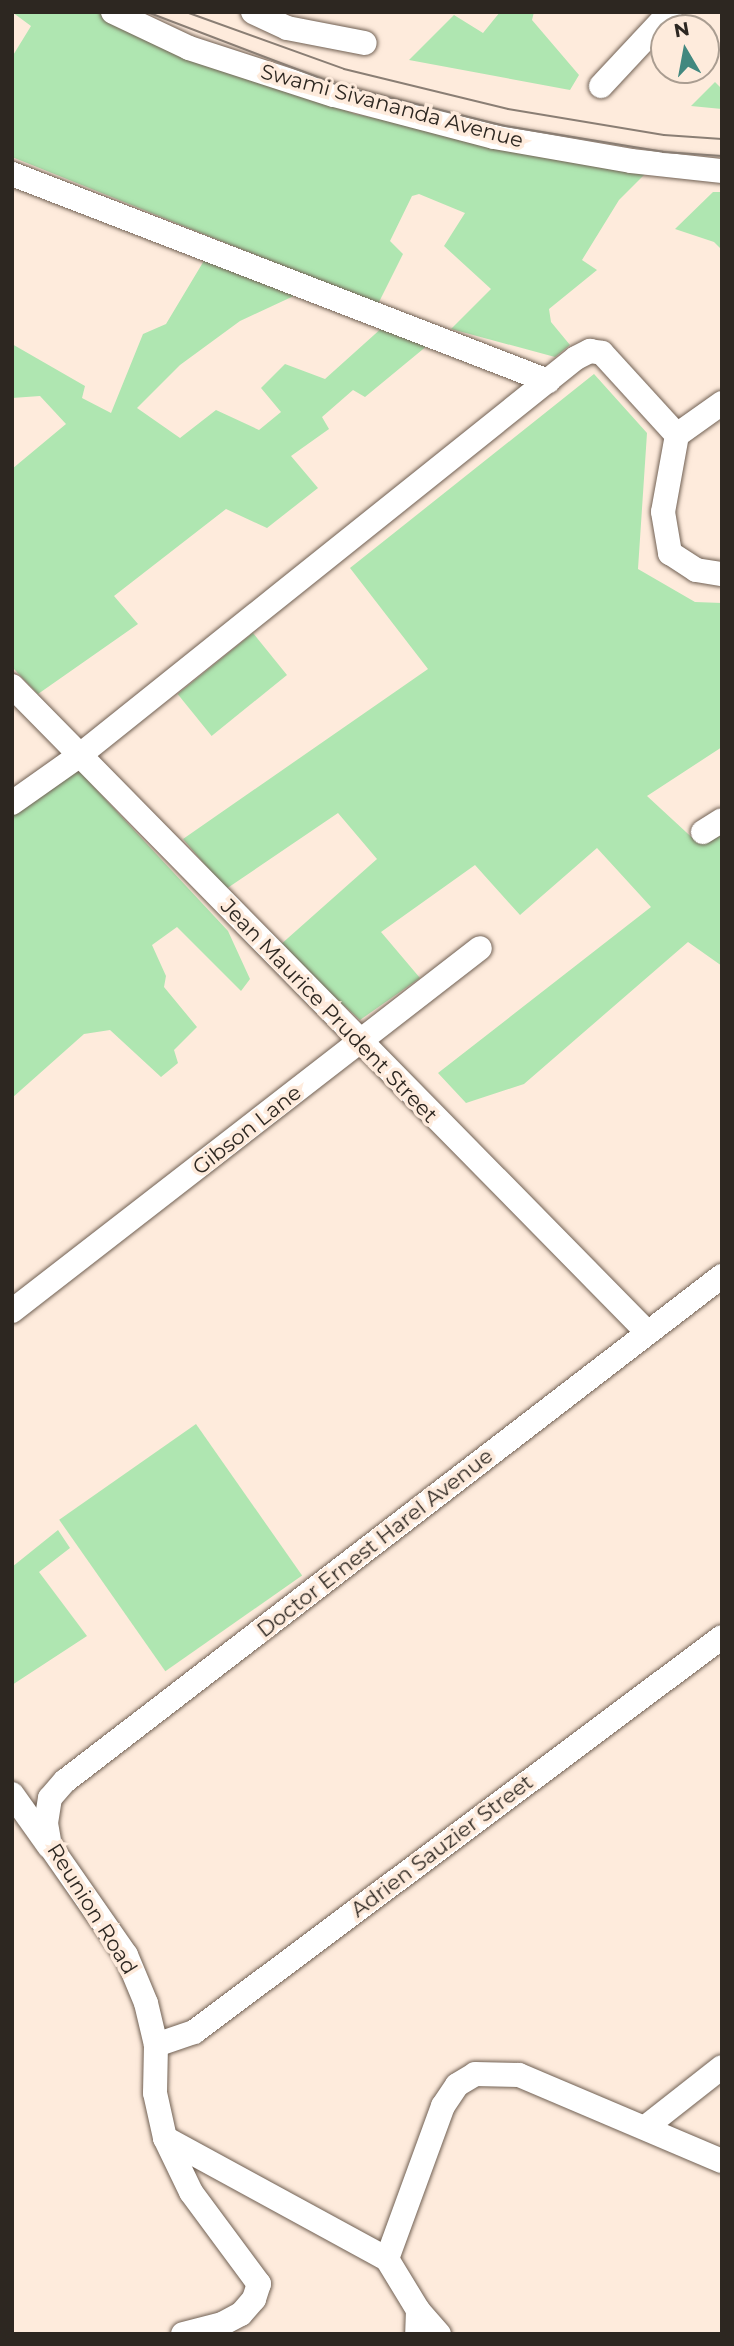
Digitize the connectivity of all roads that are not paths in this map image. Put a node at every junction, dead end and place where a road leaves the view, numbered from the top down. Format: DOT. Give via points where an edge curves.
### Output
graph roads {
  1 [pos="113,12"];
  2 [pos="253,12"];
  3 [pos="670,12"];
  4 [pos="365,43"];
  5 [pos="601,86"];
  6 [pos="722,171"];
  7 [pos="12,174"];
  8 [pos="548,381"];
  9 [pos="722,403"];
  10 [pos="677,435"];
  11 [pos="722,574"];
  12 [pos="12,686"];
  13 [pos="80,755"];
  14 [pos="12,803"];
  15 [pos="480,948"];
  16 [pos="359,1044"];
  17 [pos="722,1276"];
  18 [pos="12,1311"];
  19 [pos="648,1333"];
  20 [pos="722,1637"];
  21 [pos="12,1794"];
  22 [pos="48,1835"];
  23 [pos="156,2045"];
  24 [pos="722,2067"];
  25 [pos="647,2126"];
  26 [pos="165,2138"];
  27 [pos="722,2161"];
  28 [pos="387,2259"];
  29 [pos="417,2322"];
  30 [pos="183,2334"];
  31 [pos="439,2334"];
  1 -- 6 [label="street, Swami Sivananda Avenue" via="189,48 268,74 494,137 631,161"];
  2 -- 4 [label="street" via="287,28"];
  3 -- 5 [label="street"];
  7 -- 8 [label="street"];
  8 -- 10 [label="street" via="583,355 602,353"];
  8 -- 13 [label="street"];
  9 -- 10 [label="street"];
  10 -- 11 [label="street" via="663,512 670,553 696,570"];
  12 -- 13 [label="street, Jean Maurice Prudent Street"];
  13 -- 14 [label="street"];
  13 -- 16 [label="street, Jean Maurice Prudent Street"];
  15 -- 16 [label="street, Gibson Lane"];
  16 -- 18 [label="street, Gibson Lane"];
  16 -- 19 [label="street, Jean Maurice Prudent Street"];
  17 -- 19 [label="street, Doctor Ernest Harel Avenue"];
  19 -- 22 [label="street, Doctor Ernest Harel Avenue" via="65,1781 50,1798"];
  20 -- 23 [label="street, Adrien Sauzier Street" via="194,2032"];
  21 -- 22 [label="street, Reunion Road"];
  22 -- 23 [label="street, Reunion Road" via="125,1955 146,2003"];
  23 -- 26 [label="street, Reunion Road" via="155,2093"];
  24 -- 25 [label="street"];
  25 -- 27 [label="street"];
  25 -- 28 [label="street" via="519,2075 475,2074 457,2085 443,2106"];
  26 -- 28 [label="street"];
  26 -- 30 [label="street, Reunion Road" via="191,2192 258,2284 254,2299 241,2314"];
  28 -- 29 [label="street"];
  29 -- 31 [label="street"];
}
